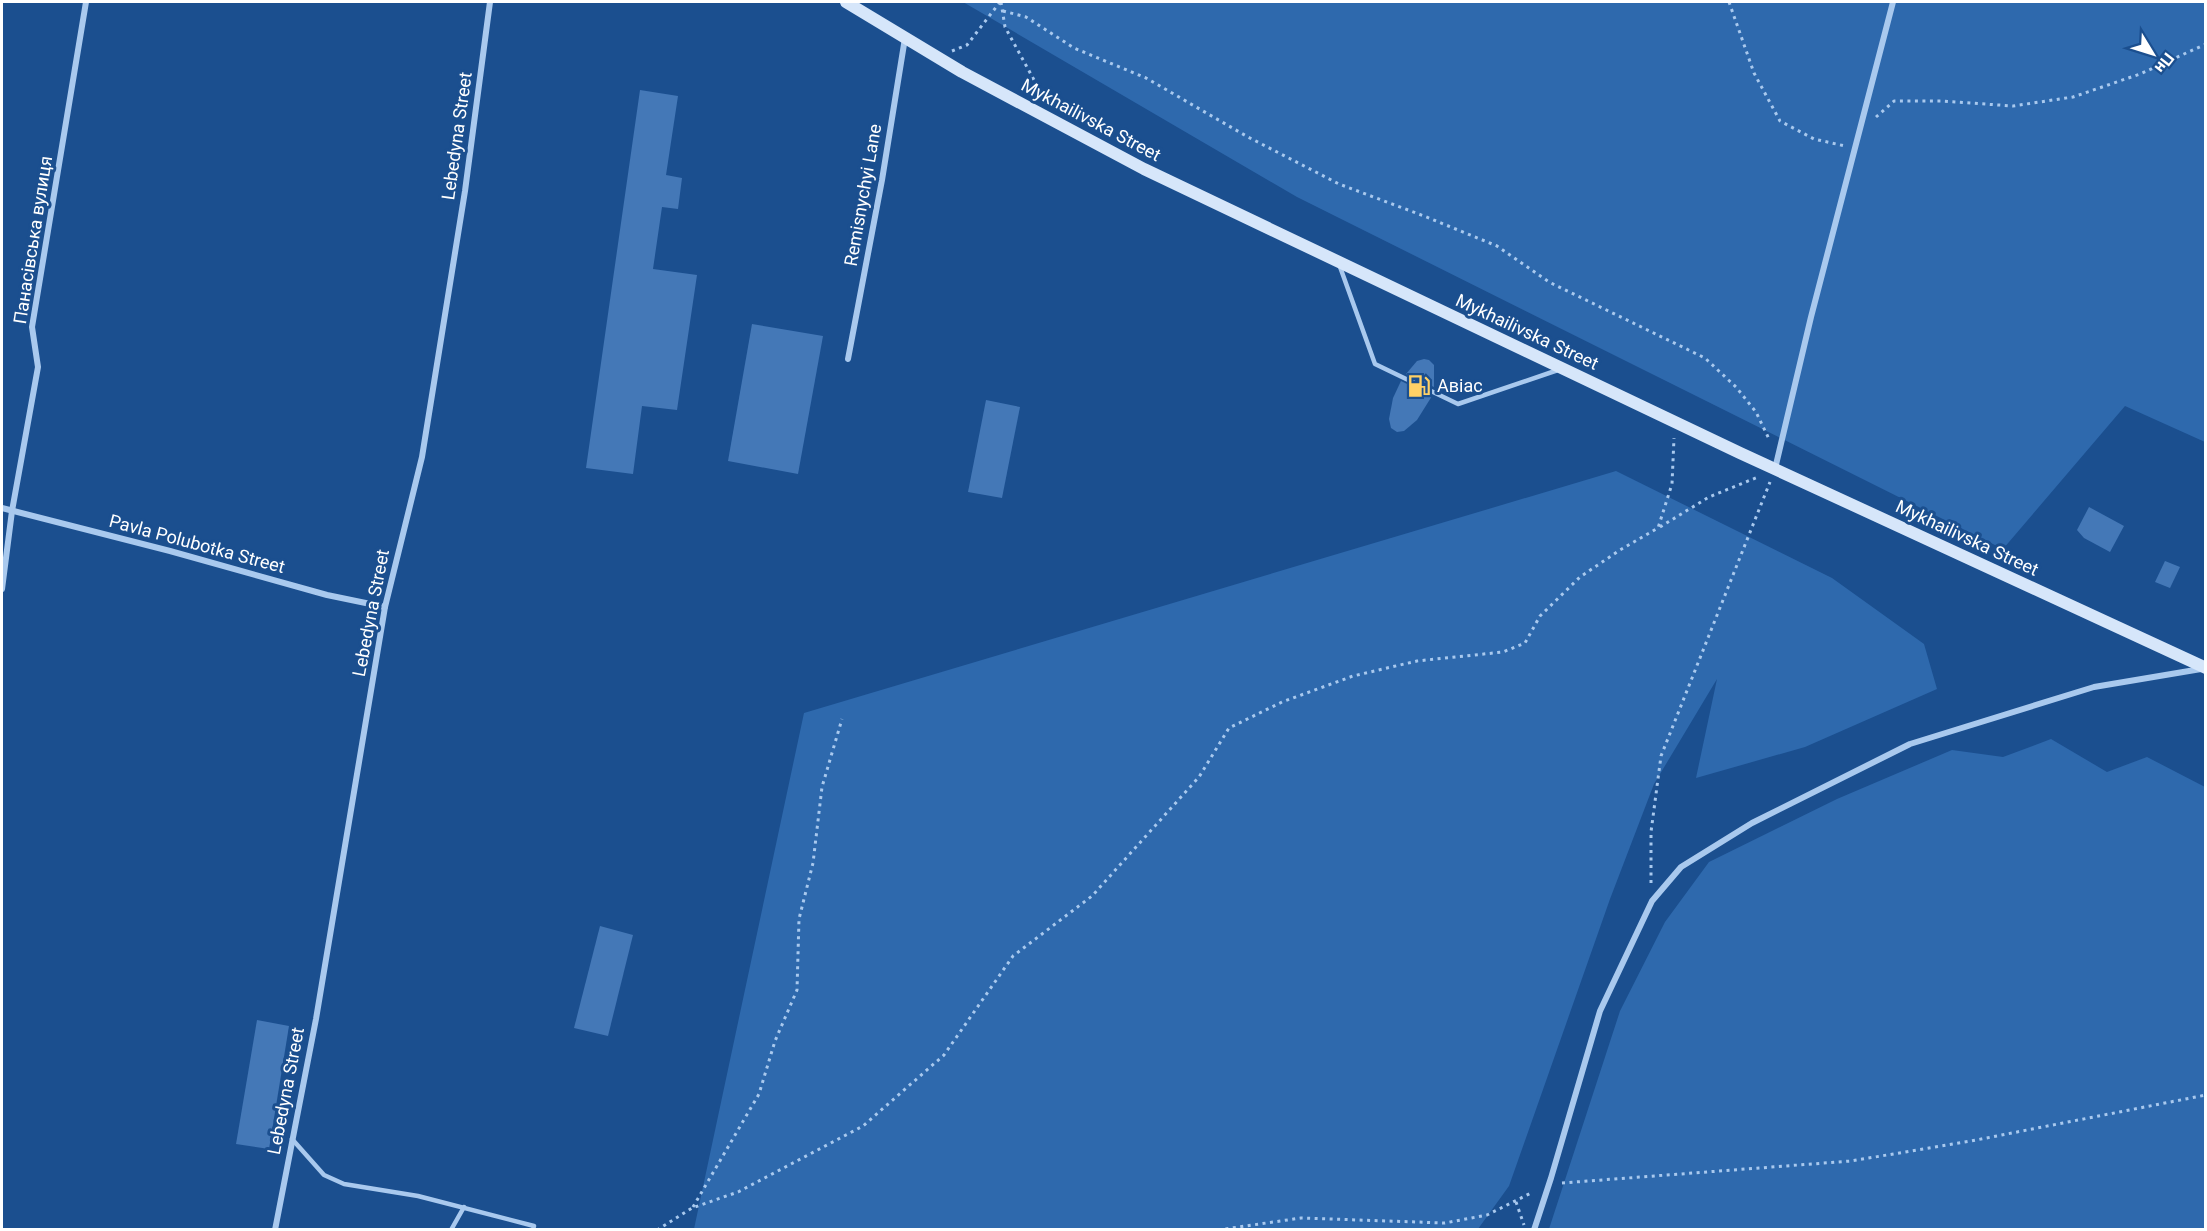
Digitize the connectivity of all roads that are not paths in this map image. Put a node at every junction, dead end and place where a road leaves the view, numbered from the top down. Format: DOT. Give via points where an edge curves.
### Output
graph roads {
  1 [pos="86,2"];
  2 [pos="490,2"];
  3 [pos="846,2"];
  4 [pos="1893,2"];
  5 [pos="906,37"];
  6 [pos="1339,264"];
  7 [pos="848,358"];
  8 [pos="1563,369"];
  9 [pos="1775,470"];
  10 [pos="2,508"];
  11 [pos="12,511"];
  12 [pos="2,589"];
  13 [pos="385,607"];
  14 [pos="2205,668"];
  15 [pos="292,1139"];
  16 [pos="464,1207"];
  17 [pos="275,1230"];
  18 [pos="451,1230"];
  19 [pos="533,1230"];
  20 [pos="1534,1230"];
  1 -- 11 [label="street, Панасівська вулиця" via="32,327 38,367"];
  2 -- 13 [label="street, Lebedyna Street" via="465,191 422,457"];
  3 -- 5 [label="main road, Mykhailivska Street"];
  4 -- 9 [label="street" via="1810,317"];
  5 -- 6 [label="main road, Mykhailivska Street" via="962,72 1144,169"];
  5 -- 7 [label="street, Remisnychyi Lane"];
  6 -- 8 [label="main road, Mykhailivska Street"];
  6 -- 8 [label="lane" via="1375,364 1458,404"];
  8 -- 9 [label="main road, Mykhailivska Street"];
  9 -- 14 [label="main road, Mykhailivska Street"];
  10 -- 11 [label="street, Pavla Polubotka Street"];
  11 -- 12 [label="street, Панасівська вулиця"];
  11 -- 13 [label="street, Pavla Polubotka Street"];
  13 -- 15 [label="street, Lebedyna Street"];
  14 -- 20 [label="street" via="2094,687 1910,744 1752,823 1681,867 1652,901 1600,1011"];
  15 -- 16 [label="lane" via="324,1175 344,1184"];
  15 -- 17 [label="street, Lebedyna Street"];
  16 -- 18 [label="lane"];
  16 -- 19 [label="lane" via="534,1226"];
}
